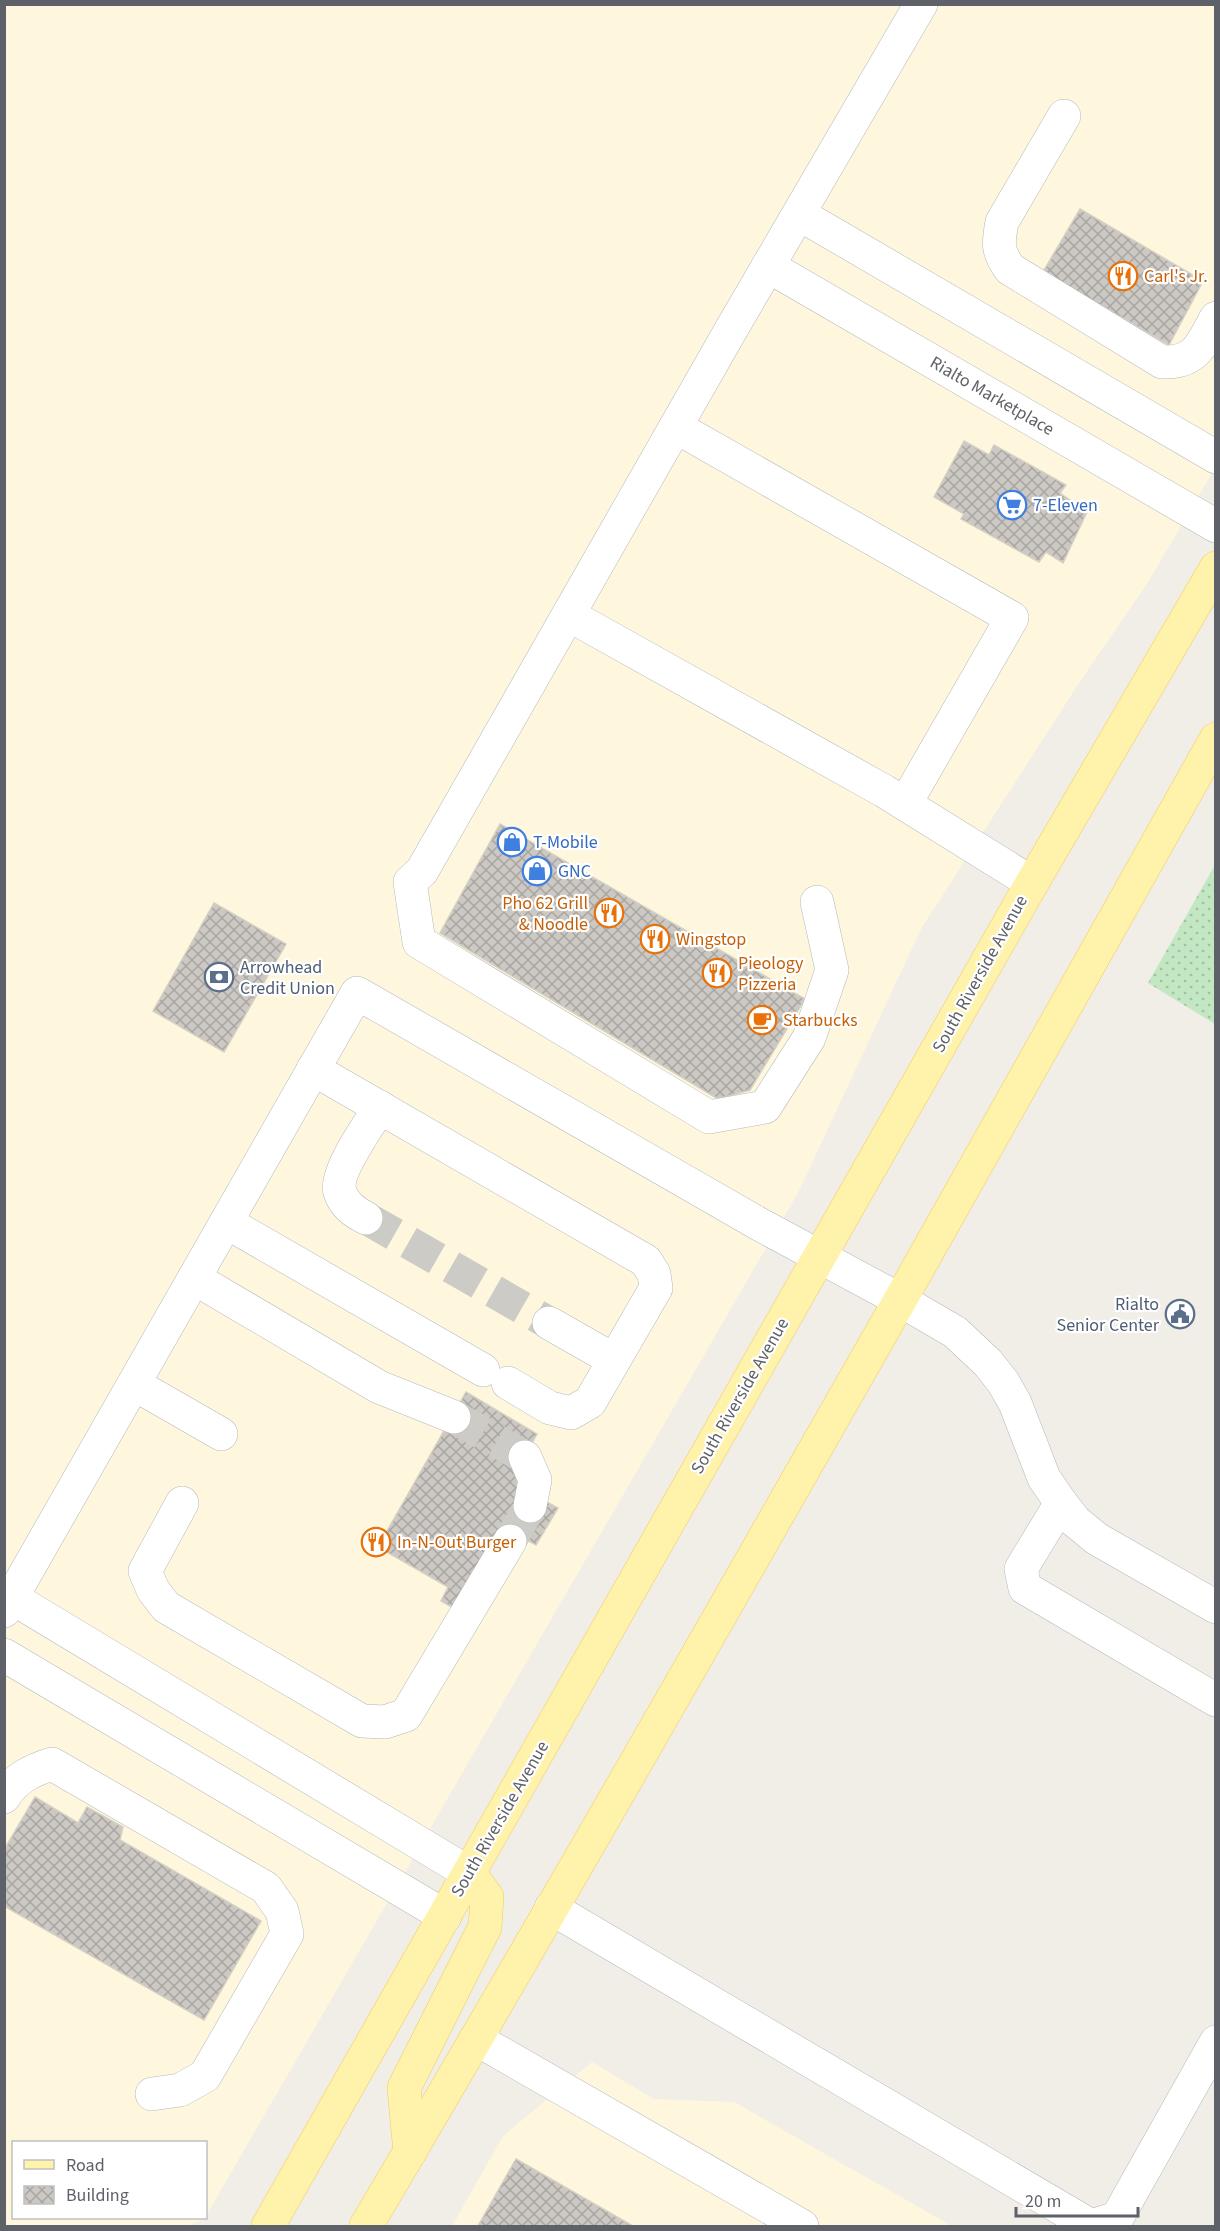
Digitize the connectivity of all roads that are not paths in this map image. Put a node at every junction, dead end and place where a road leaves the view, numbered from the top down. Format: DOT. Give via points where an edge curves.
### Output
graph roads {
  1 [pos="921,4"];
  2 [pos="1064,116"];
  3 [pos="799,214"];
  4 [pos="768,266"];
  5 [pos="1215,318"];
  6 [pos="676,427"];
  7 [pos="1215,457"];
  8 [pos="1215,526"];
  9 [pos="1215,568"];
  10 [pos="569,615"];
  11 [pos="1215,739"];
  12 [pos="905,804"];
  13 [pos="1032,883"];
  14 [pos="817,902"];
  15 [pos="313,1069"];
  16 [pos="380,1107"];
  17 [pos="366,1218"];
  18 [pos="226,1222"];
  19 [pos="819,1258"];
  20 [pos="194,1278"];
  21 [pos="900,1300"];
  22 [pos="549,1323"];
  23 [pos="614,1360"];
  24 [pos="134,1384"];
  25 [pos="454,1417"];
  26 [pos="221,1434"];
  27 [pos="525,1457"];
  28 [pos="182,1503"];
  29 [pos="1061,1503"];
  30 [pos="530,1506"];
  31 [pos="510,1541"];
  32 [pos="7,1601"];
  33 [pos="1215,1607"];
  34 [pos="4,1655"];
  35 [pos="1215,1700"];
  36 [pos="4,1797"];
  37 [pos="469,1873"];
  38 [pos="551,1908"];
  39 [pos="445,1916"];
  40 [pos="476,2039"];
  41 [pos="1215,2042"];
  42 [pos="152,2094"];
  43 [pos="410,2152"];
  44 [pos="268,2226"];
  45 [pos="366,2226"];
  46 [pos="802,2226"];
  47 [pos="1091,2226"];
  1 -- 3 [label="lane"];
  2 -- 5 [label="lane" via="1002,222 1001,257 1010,269 1162,362 1179,363 1196,354"];
  3 -- 4 [label="lane"];
  3 -- 7 [label="lane"];
  4 -- 6 [label="lane"];
  4 -- 8 [label="lane, Rialto Marketplace"];
  6 -- 10 [label="lane"];
  6 -- 12 [label="lane" via="1012,618"];
  9 -- 13 [label="main road, South Riverside Avenue"];
  10 -- 12 [label="lane"];
  10 -- 14 [label="lane" via="422,871 410,882 419,942 709,1117 765,1107 809,1038 832,970"];
  11 -- 21 [label="main road"];
  12 -- 13 [label="lane"];
  13 -- 19 [label="main road, South Riverside Avenue"];
  15 -- 16 [label="lane"];
  15 -- 18 [label="lane"];
  15 -- 19 [label="lane" via="357,993"];
  16 -- 17 [label="lane" via="340,1174 339,1191 351,1210"];
  16 -- 23 [label="lane" via="646,1261 656,1288"];
  18 -- 20 [label="lane"];
  18 -- 23 [label="lane" via="550,1408 571,1413 591,1402"];
  19 -- 21 [label="lane"];
  19 -- 37 [label="main road, South Riverside Avenue"];
  20 -- 24 [label="lane"];
  20 -- 25 [label="lane" via="379,1387"];
  21 -- 29 [label="lane" via="955,1332 988,1363 1015,1403 1044,1478"];
  21 -- 38 [label="main road"];
  22 -- 23 [label="lane"];
  24 -- 26 [label="lane"];
  24 -- 32 [label="lane"];
  27 -- 30 [label="lane" via="535,1480"];
  28 -- 31 [label="lane" via="145,1571 166,1607 362,1721 385,1722 406,1715"];
  29 -- 33 [label="lane" via="1097,1539"];
  29 -- 35 [label="lane" via="1022,1569 1025,1588"];
  32 -- 37 [label="lane"];
  34 -- 39 [label="lane"];
  36 -- 42 [label="lane" via="29,1772 52,1764 266,1888 282,1911 287,1934 205,2076 180,2090"];
  37 -- 39 [label="main road, South Riverside Avenue"];
  37 -- 43 [label="main road" via="487,1897 485,1927 404,2088"];
  38 -- 40 [label="main road"];
  38 -- 47 [label="lane"];
  39 -- 44 [label="main road, South Riverside Avenue"];
  40 -- 43 [label="main road"];
  40 -- 46 [label="lane"];
  41 -- 47 [label="lane" via="1117,2218"];
  43 -- 45 [label="main road"];
}
